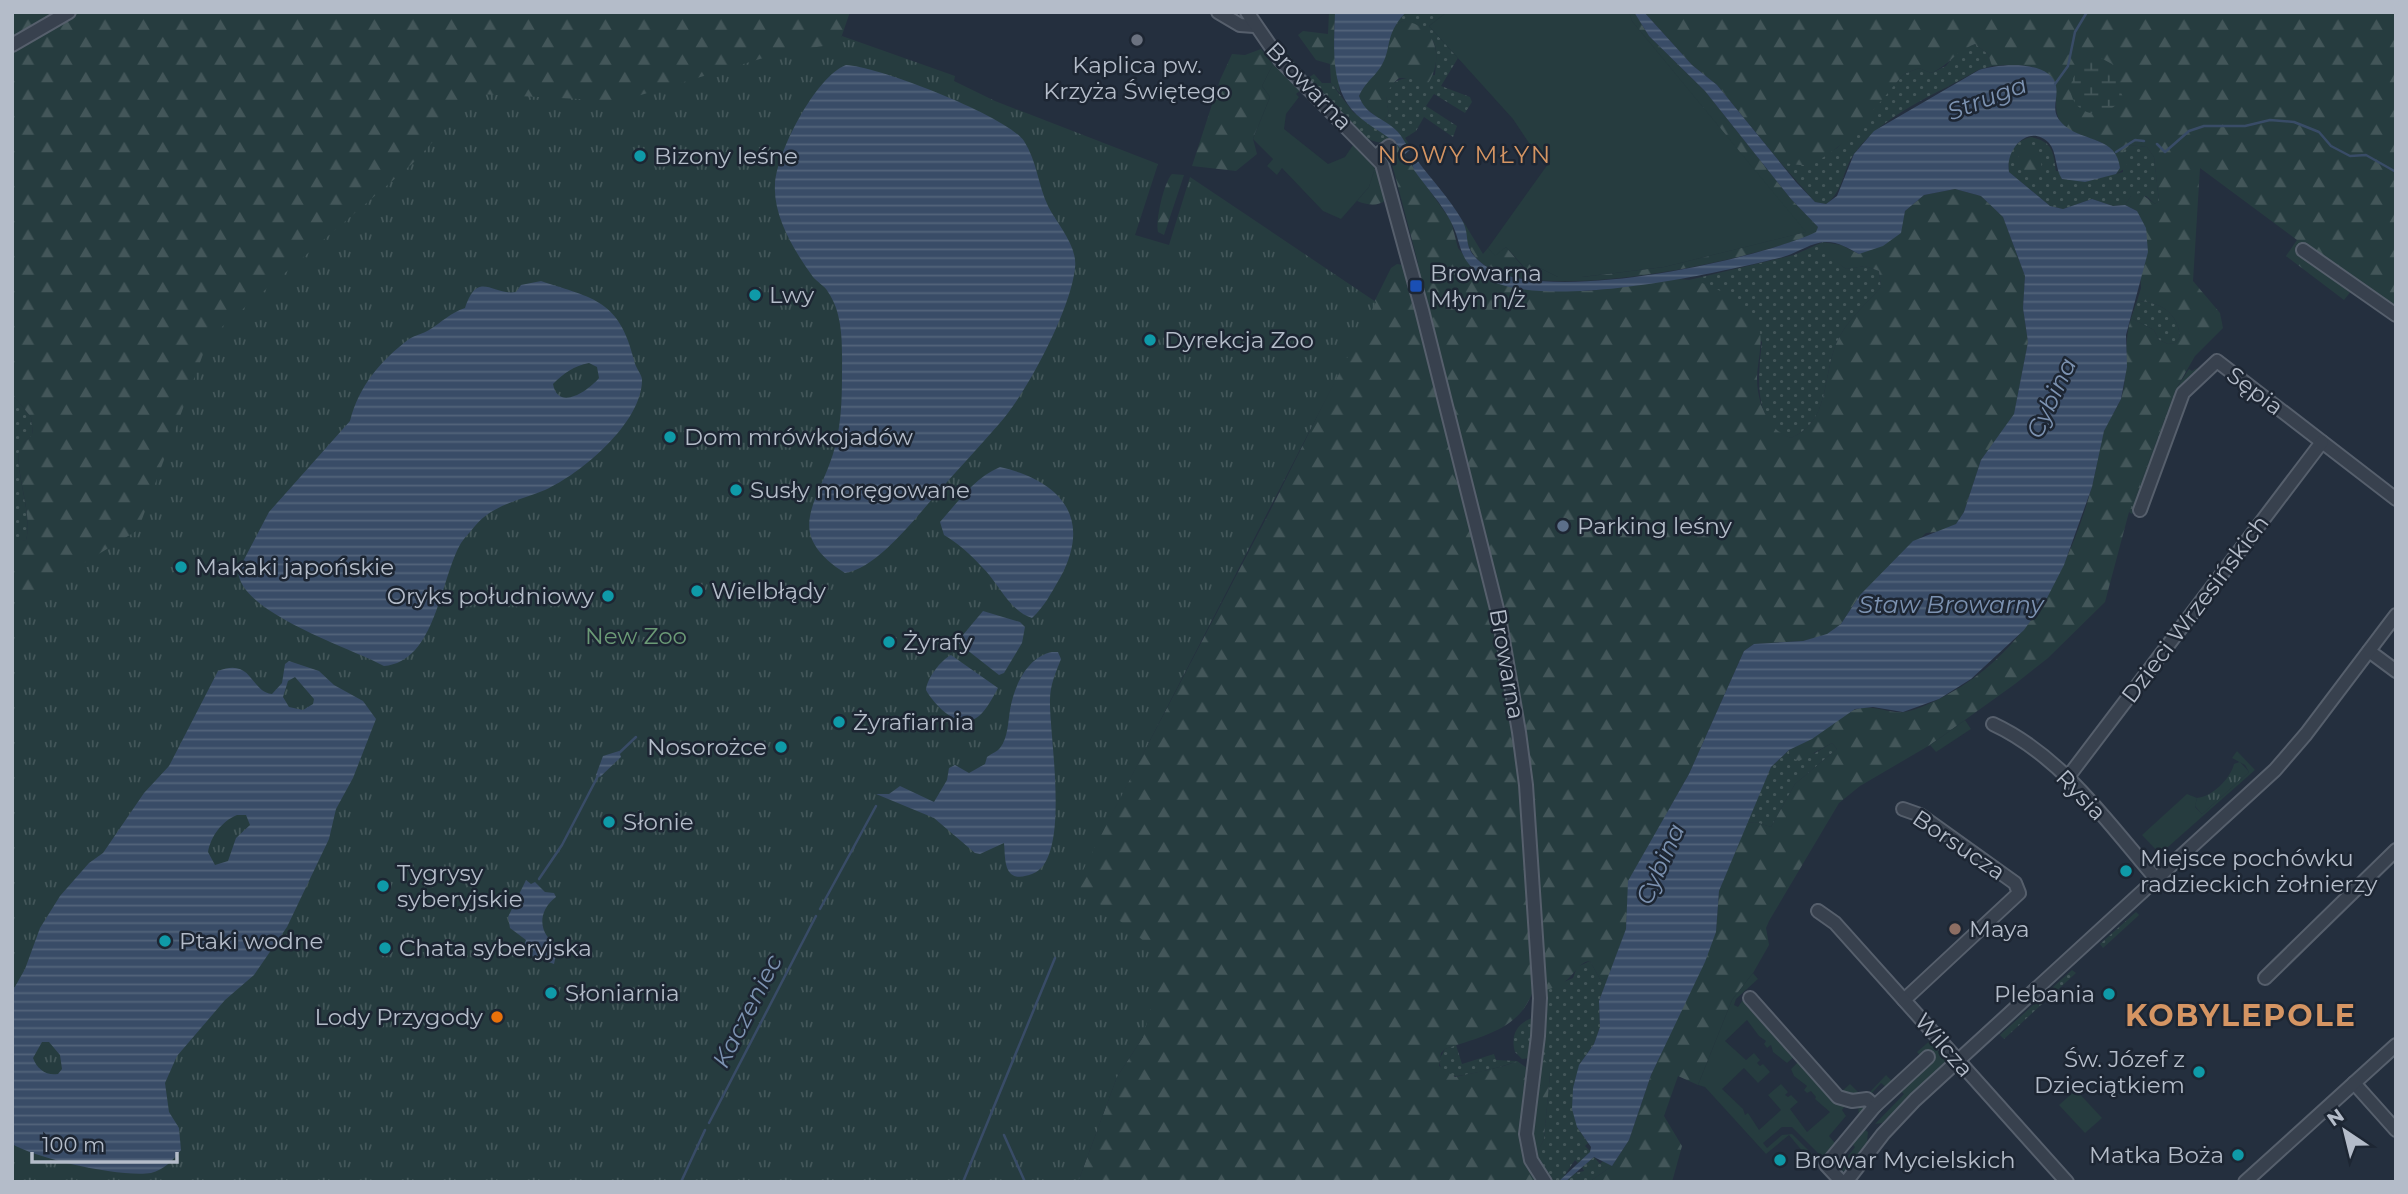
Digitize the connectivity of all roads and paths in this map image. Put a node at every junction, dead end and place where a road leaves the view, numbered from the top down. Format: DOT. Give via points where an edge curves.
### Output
graph roads {
  1 [pos="69,12"];
  2 [pos="1218,12"];
  3 [pos="1247,12"];
  4 [pos="1254,26"];
  5 [pos="12,45"];
  6 [pos="1389,146"];
  7 [pos="1376,156"];
  8 [pos="2303,250"];
  9 [pos="2396,315"];
  10 [pos="2322,442"];
  11 [pos="2396,499"];
  12 [pos="2140,510"];
  13 [pos="2396,615"];
  14 [pos="2369,651"];
  15 [pos="2396,671"];
  16 [pos="1993,724"];
  17 [pos="2068,777"];
  18 [pos="1903,809"];
  19 [pos="2396,850"];
  20 [pos="2157,880"];
  21 [pos="1818,911"];
  22 [pos="2265,978"];
  23 [pos="1750,998"];
  24 [pos="1904,1000"];
  25 [pos="2396,1045"];
  26 [pos="1928,1058"];
  27 [pos="1959,1061"];
  28 [pos="2354,1083"];
  29 [pos="1875,1106"];
  30 [pos="2396,1129"];
  31 [pos="1545,1182"];
  32 [pos="1844,1182"];
  33 [pos="2067,1182"];
  34 [pos="2245,1182"];
  1 -- 5 [label="street"];
  2 -- 4 [label="street" via="1240,25"];
  3 -- 4 [label="street, Browarna"];
  4 -- 7 [label="street, Browarna" via="1280,60"];
  6 -- 7 [label="street"];
  7 -- 31 [label="street, Browarna" via="1389,181 1493,590 1512,687 1526,786 1540,998 1526,1134 1531,1160"];
  8 -- 9 [label="street"];
  10 -- 11 [label="street, Sępia"];
  10 -- 12 [label="street, Sępia" via="2217,361 2183,393"];
  10 -- 17 [label="street, Dzieci Wrzesińskich"];
  13 -- 14 [label="street"];
  14 -- 15 [label="street"];
  14 -- 20 [label="street" via="2275,770"];
  16 -- 17 [label="street, Rysia"];
  17 -- 20 [label="street, Rysia"];
  18 -- 24 [label="street, Borsucza" via="1920,815 2006,876 2019,892"];
  19 -- 22 [label="street"];
  20 -- 27 [label="street"];
  21 -- 24 [label="street, Wilcza" via="1835,923"];
  23 -- 29 [label="street" via="1838,1097 1867,1099"];
  24 -- 27 [label="street, Wilcza"];
  25 -- 28 [label="street"];
  26 -- 29 [label="street"];
  27 -- 32 [label="street" via="1897,1118"];
  27 -- 33 [label="street, Wilcza"];
  28 -- 30 [label="street"];
  28 -- 34 [label="street"];
  29 -- 32 [label="street" via="1826,1165"];
}
